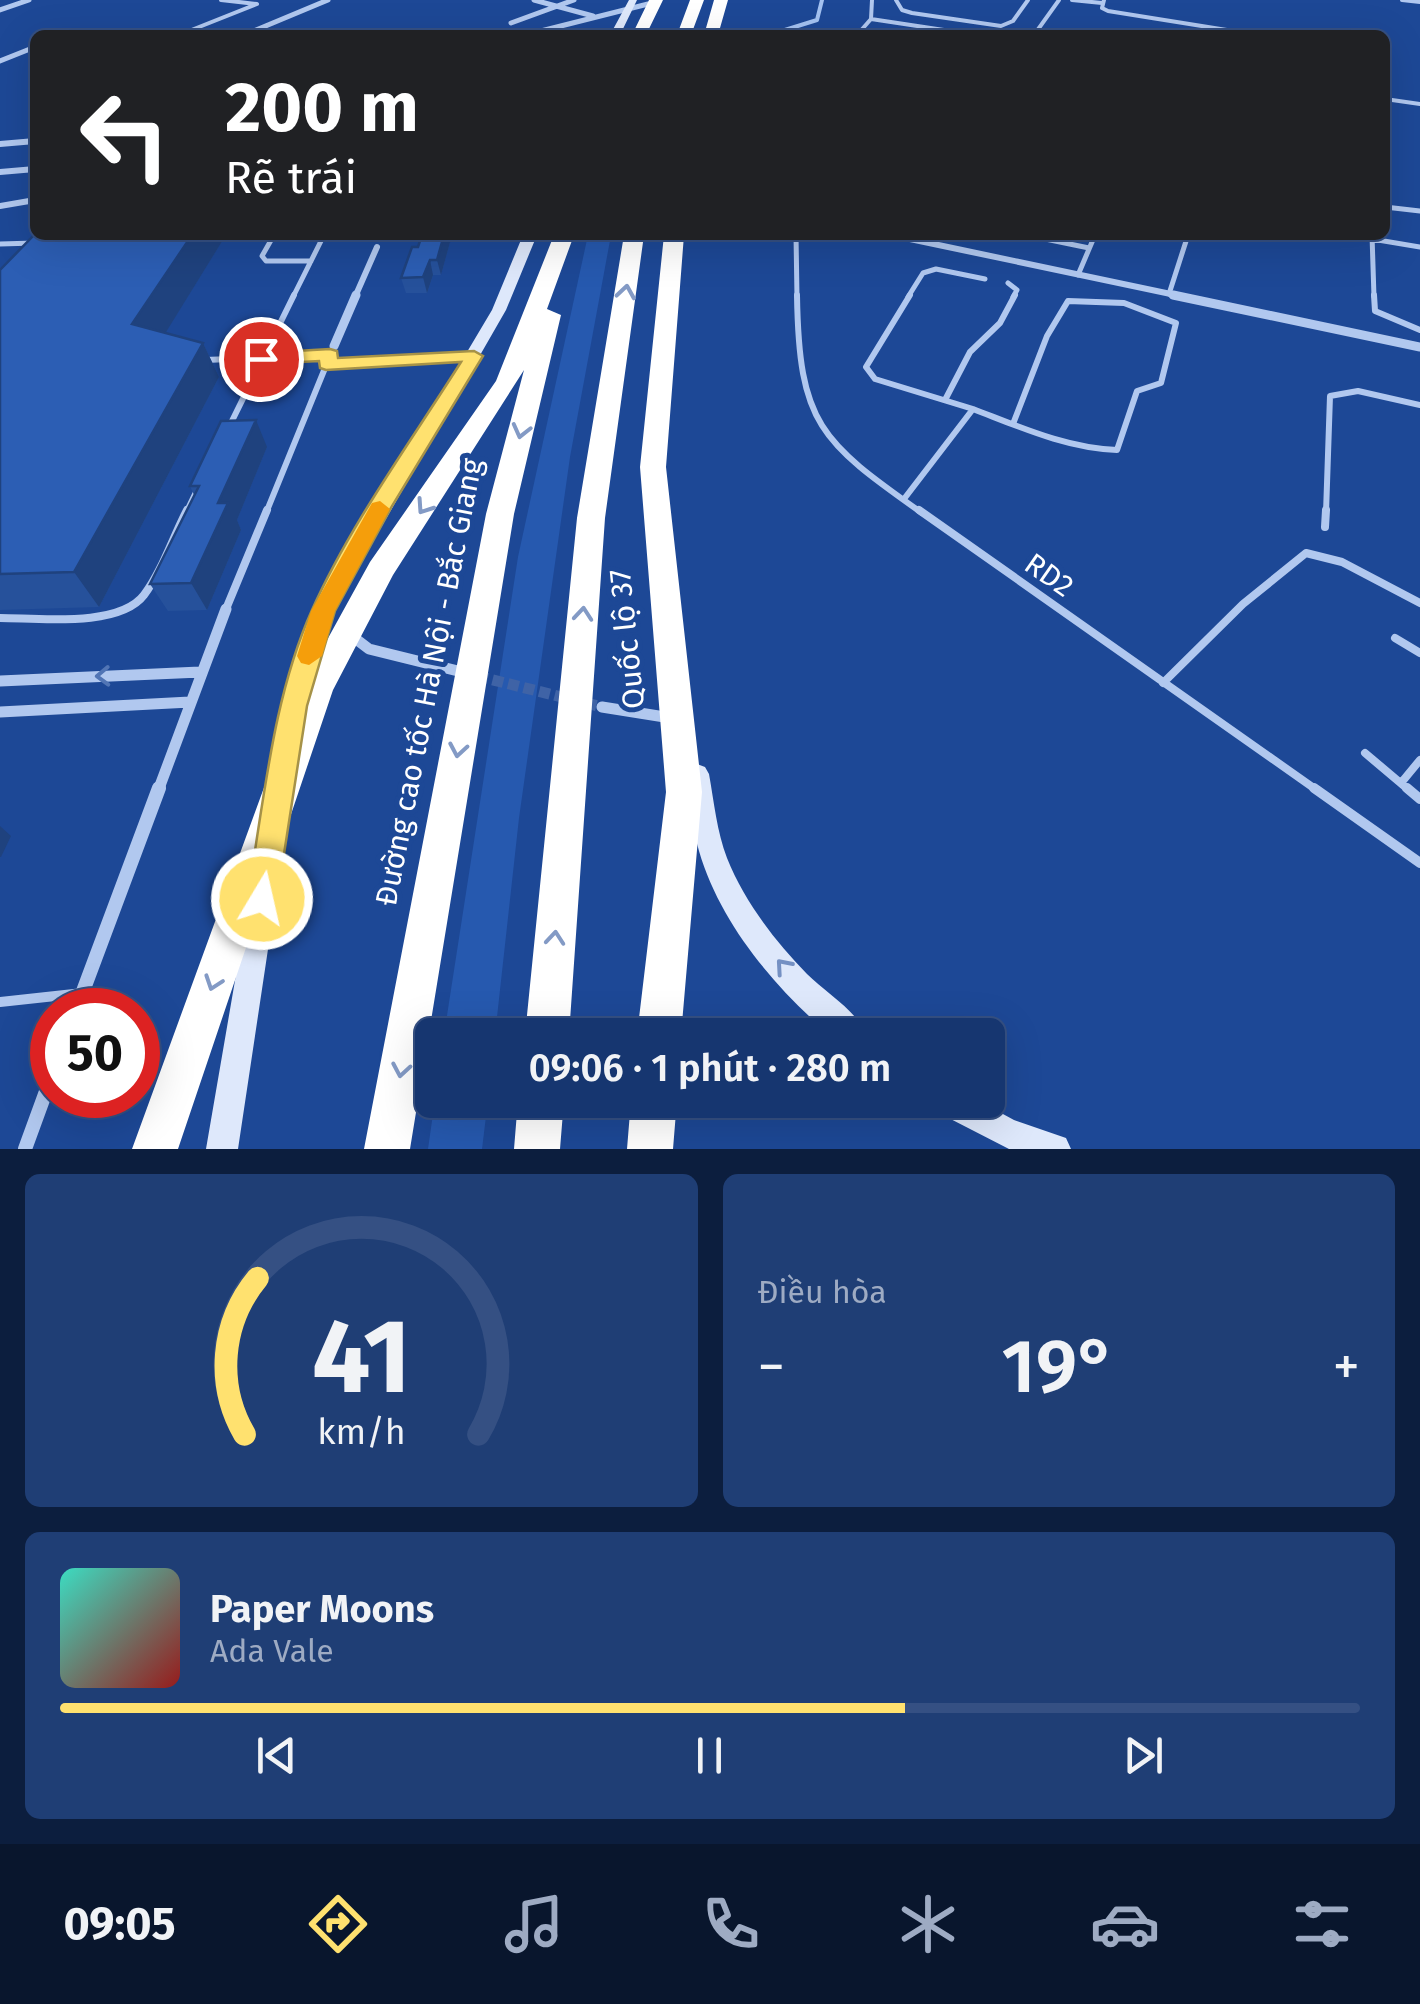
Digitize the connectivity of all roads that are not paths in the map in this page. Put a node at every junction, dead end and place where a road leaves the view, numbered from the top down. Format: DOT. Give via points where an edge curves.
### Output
graph roads {
  1 [pos="29,0"];
  2 [pos="222,0"];
  3 [pos="328,0"];
  4 [pos="534,0"];
  5 [pos="574,0"];
  6 [pos="697,0"];
  7 [pos="721,0"];
  8 [pos="872,0"];
  9 [pos="896,0"];
  10 [pos="1015,0"];
  11 [pos="1059,0"];
  12 [pos="1072,0"];
  13 [pos="1402,0"];
  14 [pos="1027,1"];
  15 [pos="652,2"];
  16 [pos="1103,2"];
  17 [pos="1420,2"];
  18 [pos="631,4"];
  19 [pos="562,6"];
  20 [pos="0,10"];
  21 [pos="594,17"];
  22 [pos="870,19"];
  23 [pos="511,23"];
  24 [pos="189,30"];
  25 [pos="256,30"];
  26 [pos="544,30"];
  27 [pos="618,30"];
  28 [pos="641,30"];
  29 [pos="686,30"];
  30 [pos="712,30"];
  31 [pos="861,30"];
  32 [pos="941,30"];
  33 [pos="1038,30"];
  34 [pos="1199,30"];
  35 [pos="30,49"];
  36 [pos="0,61"];
  37 [pos="1390,100"];
  38 [pos="1420,104"];
  39 [pos="30,141"];
  40 [pos="0,144"];
  41 [pos="30,169"];
  42 [pos="0,172"];
  43 [pos="30,201"];
  44 [pos="0,206"];
  45 [pos="1390,208"];
  46 [pos="1420,212"];
  47 [pos="271,240"];
  48 [pos="321,240"];
  49 [pos="528,240"];
  50 [pos="565,240"];
  51 [pos="566,240"];
  52 [pos="633,240"];
  53 [pos="674,240"];
  54 [pos="796,240"];
  55 [pos="914,240"];
  56 [pos="1050,240"];
  57 [pos="1093,240"];
  58 [pos="1186,240"];
  59 [pos="1372,240"];
  60 [pos="1385,240"];
  61 [pos="38,243"];
  62 [pos="0,244"];
  63 [pos="377,246"];
  64 [pos="1089,248"];
  65 [pos="1420,248"];
  66 [pos="310,261"];
  67 [pos="1078,275"];
  68 [pos="985,278"];
  69 [pos="1008,283"];
  70 [pos="1169,294"];
  71 [pos="1420,330"];
  72 [pos="1420,347"];
  73 [pos="332,350"];
  74 [pos="474,356"];
  75 [pos="261,359"];
  76 [pos="190,361"];
  77 [pos="326,364"];
  78 [pos="946,400"];
  79 [pos="1420,405"];
  80 [pos="973,409"];
  81 [pos="1013,424"];
  82 [pos="220,444"];
  83 [pos="204,477"];
  84 [pos="904,500"];
  85 [pos="1326,527"];
  86 [pos="664,593"];
  87 [pos="1420,603"];
  88 [pos="226,609"];
  89 [pos="0,618"];
  90 [pos="348,633"];
  91 [pos="1395,638"];
  92 [pos="1420,653"];
  93 [pos="458,671"];
  94 [pos="200,672"];
  95 [pos="0,681"];
  96 [pos="1163,683"];
  97 [pos="190,702"];
  98 [pos="602,707"];
  99 [pos="0,712"];
  100 [pos="677,720"];
  101 [pos="1364,753"];
  102 [pos="1420,760"];
  103 [pos="1401,783"];
  104 [pos="279,792"];
  105 [pos="1420,799"];
  106 [pos="1420,862"];
  107 [pos="84,988"];
  108 [pos="30,999"];
  109 [pos="0,1002"];
  110 [pos="548,1018"];
  111 [pos="662,1018"];
  112 [pos="832,1018"];
  113 [pos="36,1118"];
  114 [pos="540,1118"];
  115 [pos="653,1118"];
  116 [pos="980,1118"];
  117 [pos="25,1149"];
  118 [pos="155,1149"];
  119 [pos="222,1149"];
  120 [pos="387,1149"];
  121 [pos="537,1149"];
  122 [pos="650,1149"];
  123 [pos="1055,1149"];
  1 -- 20 [label="street"];
  2 -- 24 [label="lane" via="257,4"];
  3 -- 25 [label="street"];
  4 -- 19 [label="street"];
  5 -- 19 [label="street"];
  6 -- 29 [label="highway"];
  7 -- 30 [label="highway"];
  8 -- 22 [label="lane"];
  9 -- 14 [label="lane" via="912,13 1001,26"];
  10 -- 14 [label="lane"];
  11 -- 33 [label="lane"];
  12 -- 16 [label="lane"];
  13 -- 17 [label="lane"];
  15 -- 18 [label="street"];
  15 -- 28 [label="highway"];
  16 -- 34 [label="lane" via="1108,11"];
  18 -- 21 [label="street"];
  18 -- 27 [label="main road"];
  19 -- 21 [label="street"];
  19 -- 23 [label="street"];
  21 -- 26 [label="street"];
  22 -- 31 [label="lane"];
  22 -- 32 [label="lane"];
  35 -- 36 [label="street"];
  37 -- 38 [label="lane"];
  39 -- 40 [label="street"];
  41 -- 42 [label="street"];
  43 -- 44 [label="street"];
  45 -- 46 [label="lane"];
  47 -- 66 [label="lane" via="262,256 266,261"];
  48 -- 66 [label="lane"];
  49 -- 74 [label="main road"];
  50 -- 90 [label="highway, one-way" via="508,381 382,570"];
  51 -- 120 [label="highway, Đường cao tốc Hà Nội - Bắc Giang, one-way" via="500,514"];
  110 -- 52 [label="highway, one-way" via="591,518"];
  53 -- 86 [label="highway, Quốc lộ 37" via="653,467"];
  54 -- 84 [label="lane, RD2" via="802,383 811,412 833,442"];
  55 -- 67 [label="street"];
  56 -- 64 [label="lane"];
  57 -- 64 [label="lane"];
  58 -- 70 [label="lane"];
  59 -- 71 [label="lane" via="1375,312"];
  60 -- 65 [label="lane"];
  61 -- 62 [label="lane"];
  63 -- 73 [label="street"];
  64 -- 67 [label="lane"];
  66 -- 75 [label="lane"];
  67 -- 70 [label="street"];
  68 -- 78 [label="lane" via="923,273 866,367 875,379"];
  69 -- 78 [label="lane" via="1017,290 1014,304 970,352"];
  70 -- 72 [label="street"];
  73 -- 75 [label="lane"];
  73 -- 77 [label="lane"];
  74 -- 77 [label="lane"];
  74 -- 104 [label="main road" via="323,611 294,706"];
  75 -- 76 [label="lane"];
  75 -- 82 [label="lane"];
  77 -- 88 [label="lane"];
  78 -- 80 [label="lane"];
  79 -- 85 [label="lane" via="1358,391 1330,396"];
  80 -- 81 [label="lane"];
  80 -- 84 [label="lane"];
  81 -- 81 [label="lane" via="1068,301 1114,303 1176,322 1161,383 1136,392 1117,450 1084,447"];
  83 -- 89 [label="lane" via="144,597 129,609 94,617"];
  84 -- 96 [label="lane, RD2"];
  86 -- 100 [label="highway, Quốc lộ 37"];
  112 -- 86 [label="main road, one-way" via="748,926 714,857"];
  87 -- 96 [label="lane" via="1342,562 1306,553 1242,604"];
  88 -- 94 [label="street"];
  90 -- 93 [label="street" via="369,649"];
  90 -- 104 [label="highway" via="317,690"];
  91 -- 92 [label="lane"];
  94 -- 95 [label="street, one-way"];
  94 -- 97 [label="street"];
  96 -- 106 [label="lane, RD2"];
  97 -- 99 [label="street"];
  97 -- 107 [label="street"];
  98 -- 100 [label="street"];
  100 -- 111 [label="highway, Quốc lộ 37" via="684,792"];
  101 -- 103 [label="lane"];
  102 -- 103 [label="lane"];
  103 -- 105 [label="lane"];
  104 -- 118 [label="highway, one-way"];
  104 -- 119 [label="main road"];
  108 -- 109 [label="lane"];
  113 -- 117 [label="street"];
  114 -- 121 [label="highway"];
  115 -- 122 [label="highway"];
  116 -- 123 [label="main road"];
}
